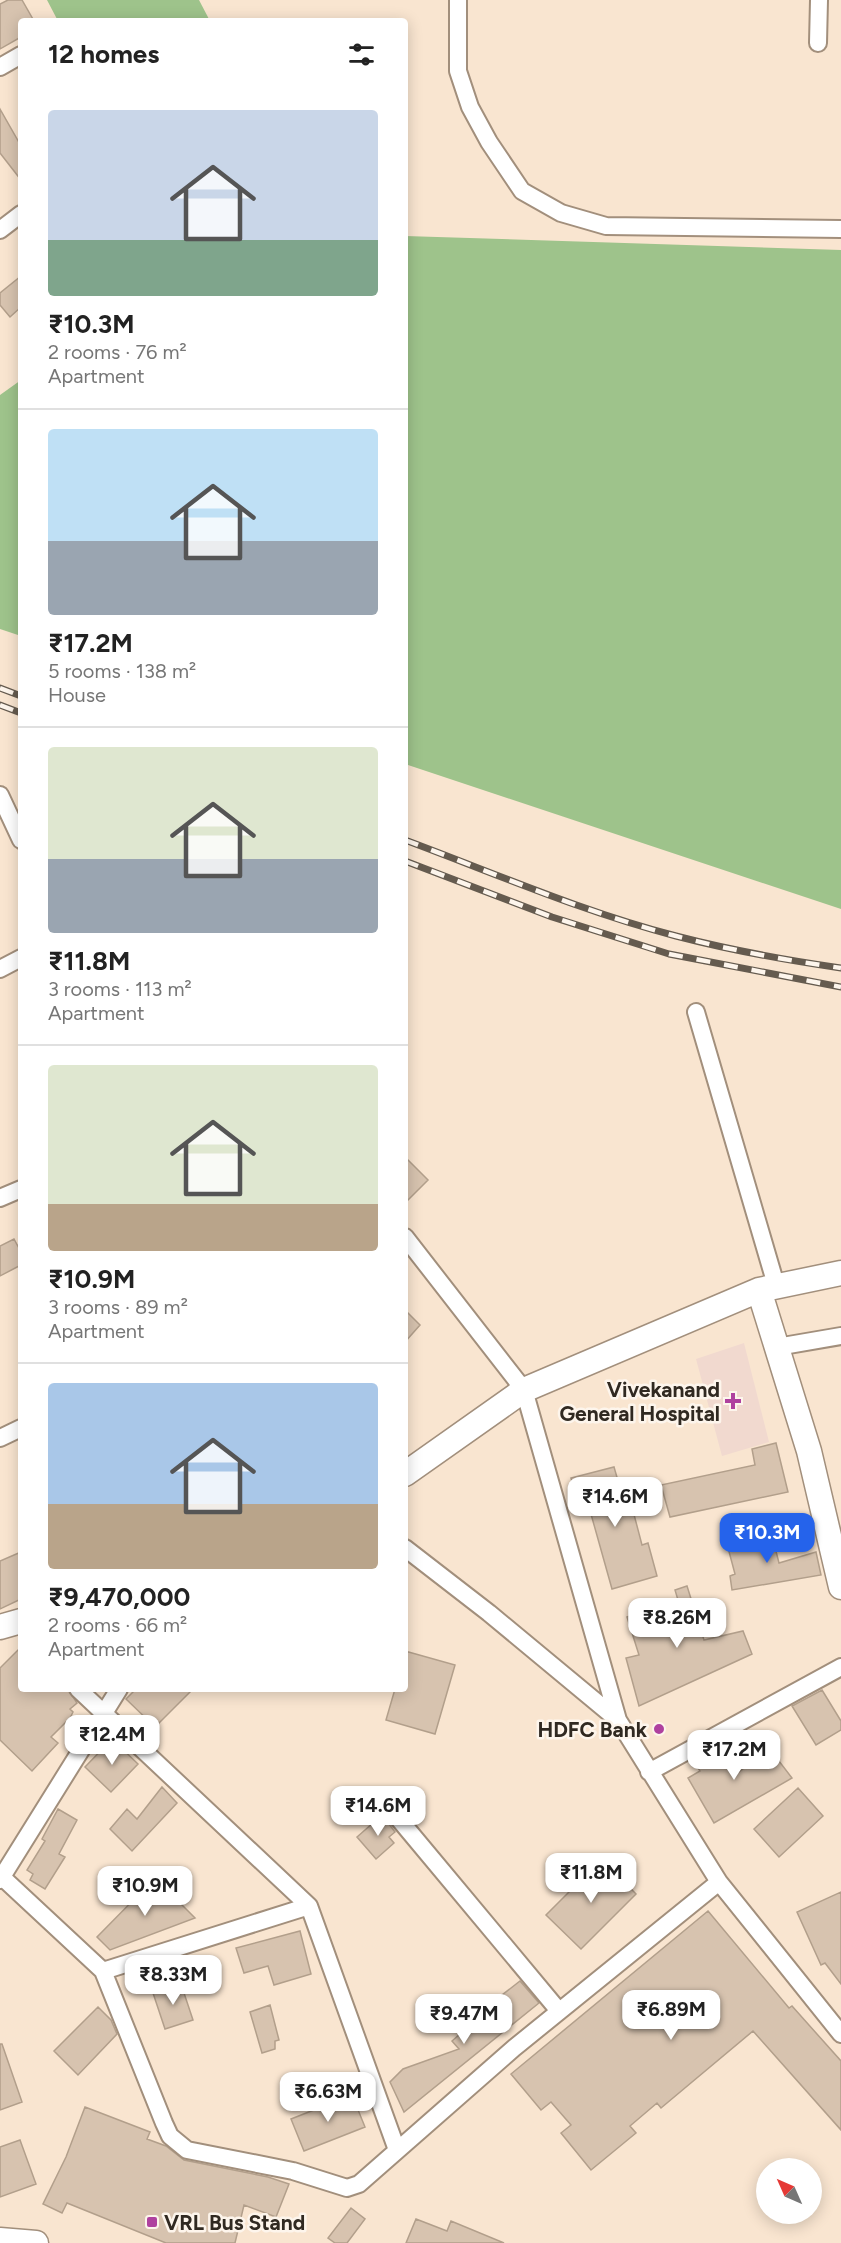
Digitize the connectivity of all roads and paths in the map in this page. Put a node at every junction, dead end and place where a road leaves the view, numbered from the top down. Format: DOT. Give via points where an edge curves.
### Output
graph roads {
  1 [pos="458,0"];
  2 [pos="819,0"];
  3 [pos="818,42"];
  4 [pos="18,57"];
  5 [pos="0,67"];
  6 [pos="18,216"];
  7 [pos="841,229"];
  8 [pos="0,230"];
  9 [pos="0,795"];
  10 [pos="18,834"];
  11 [pos="18,960"];
  12 [pos="0,969"];
  13 [pos="696,1012"];
  14 [pos="18,1190"];
  15 [pos="0,1198"];
  16 [pos="408,1241"];
  17 [pos="841,1273"];
  18 [pos="768,1288"];
  19 [pos="841,1336"];
  20 [pos="777,1347"];
  21 [pos="524,1390"];
  22 [pos="18,1429"];
  23 [pos="0,1438"];
  24 [pos="408,1472"];
  25 [pos="408,1550"];
  26 [pos="841,1587"];
  27 [pos="841,1667"];
  28 [pos="81,1692"];
  29 [pos="116,1692"];
  30 [pos="104,1712"];
  31 [pos="618,1720"];
  32 [pos="650,1772"];
  33 [pos="388,1806"];
  34 [pos="1,1878"];
  35 [pos="719,1882"];
  36 [pos="309,1906"];
  37 [pos="102,1971"];
  38 [pos="559,2011"];
  39 [pos="841,2034"];
  40 [pos="397,2150"];
  41 [pos="0,2240"];
  42 [pos="36,2243"];
  1 -- 7 [label="street" via="458,70 470,107 522,191 561,213 606,226"];
  2 -- 3 [label="street"];
  4 -- 5 [label="street"];
  6 -- 8 [label="street"];
  9 -- 10 [label="street"];
  11 -- 12 [label="street"];
  13 -- 18 [label="street"];
  14 -- 15 [label="street"];
  16 -- 21 [label="street"];
  17 -- 18 [label="street"];
  18 -- 20 [label="street"];
  18 -- 21 [label="street"];
  19 -- 20 [label="street"];
  20 -- 26 [label="street" via="809,1451"];
  21 -- 24 [label="street"];
  21 -- 31 [label="street"];
  22 -- 23 [label="street"];
  25 -- 31 [label="street"];
  27 -- 32 [label="street"];
  28 -- 30 [label="street"];
  29 -- 30 [label="street"];
  30 -- 34 [label="street"];
  30 -- 36 [label="street"];
  31 -- 32 [label="street"];
  32 -- 35 [label="street"];
  33 -- 38 [label="street"];
  34 -- 37 [label="street"];
  35 -- 38 [label="street"];
  35 -- 39 [label="street"];
  36 -- 37 [label="street"];
  36 -- 40 [label="street"];
  37 -- 40 [label="street" via="164,2123 177,2144 187,2150 293,2171 347,2188 359,2184"];
  38 -- 40 [label="street"];
  41 -- 42 [label="street"];
}
